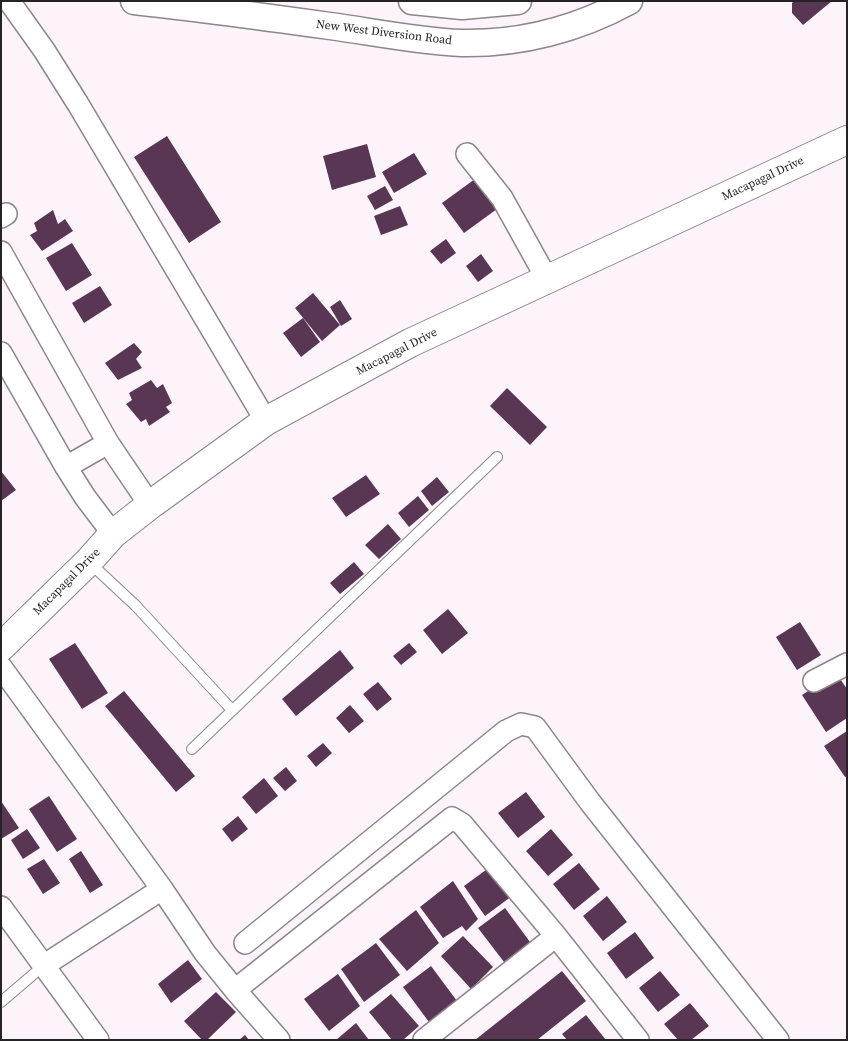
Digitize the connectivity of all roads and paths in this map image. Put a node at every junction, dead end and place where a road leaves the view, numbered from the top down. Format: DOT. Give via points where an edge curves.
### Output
graph roads {
  1 [pos="10,1"];
  2 [pos="134,1"];
  3 [pos="412,1"];
  4 [pos="518,1"];
  5 [pos="629,1"];
  6 [pos="847,140"];
  7 [pos="467,154"];
  8 [pos="1,252"];
  9 [pos="547,279"];
  10 [pos="1,353"];
  11 [pos="266,421"];
  12 [pos="108,443"];
  13 [pos="497,457"];
  14 [pos="66,467"];
  15 [pos="150,505"];
  16 [pos="113,534"];
  17 [pos="88,562"];
  18 [pos="1,647"];
  19 [pos="847,664"];
  20 [pos="1,667"];
  21 [pos="814,681"];
  22 [pos="232,710"];
  23 [pos="192,749"];
  24 [pos="162,889"];
  25 [pos="1,907"];
  26 [pos="556,936"];
  27 [pos="245,943"];
  28 [pos="43,966"];
  29 [pos="235,990"];
  30 [pos="1,1002"];
  31 [pos="98,1040"];
  32 [pos="279,1040"];
  33 [pos="424,1040"];
  34 [pos="638,1040"];
  35 [pos="778,1040"];
  1 -- 11 [label="street" via="78,104"];
  2 -- 5 [label="street, New West Diversion Road" via="462,43 512,40 558,31"];
  3 -- 4 [label="street" via="462,6"];
  6 -- 9 [label="main road, Macapagal Drive"];
  7 -- 9 [label="street" via="502,198"];
  8 -- 12 [label="street"];
  9 -- 11 [label="main road, Macapagal Drive" via="410,343"];
  10 -- 14 [label="street"];
  11 -- 15 [label="main road, Macapagal Drive"];
  12 -- 14 [label="street"];
  12 -- 15 [label="street"];
  13 -- 22 [label="lane"];
  14 -- 16 [label="street"];
  15 -- 16 [label="main road, Macapagal Drive"];
  16 -- 17 [label="main road, Macapagal Drive"];
  17 -- 18 [label="main road, Macapagal Drive"];
  17 -- 22 [label="lane" via="136,606"];
  19 -- 21 [label="street"];
  20 -- 24 [label="street"];
  22 -- 23 [label="lane"];
  24 -- 28 [label="street"];
  24 -- 29 [label="street" via="205,953"];
  25 -- 28 [label="street"];
  26 -- 29 [label="street" via="462,824 452,818"];
  26 -- 33 [label="street"];
  26 -- 34 [label="street"];
  27 -- 35 [label="street" via="506,731 521,724 535,727 590,802"];
  28 -- 30 [label="lane"];
  28 -- 31 [label="street"];
  29 -- 32 [label="street"];
}
